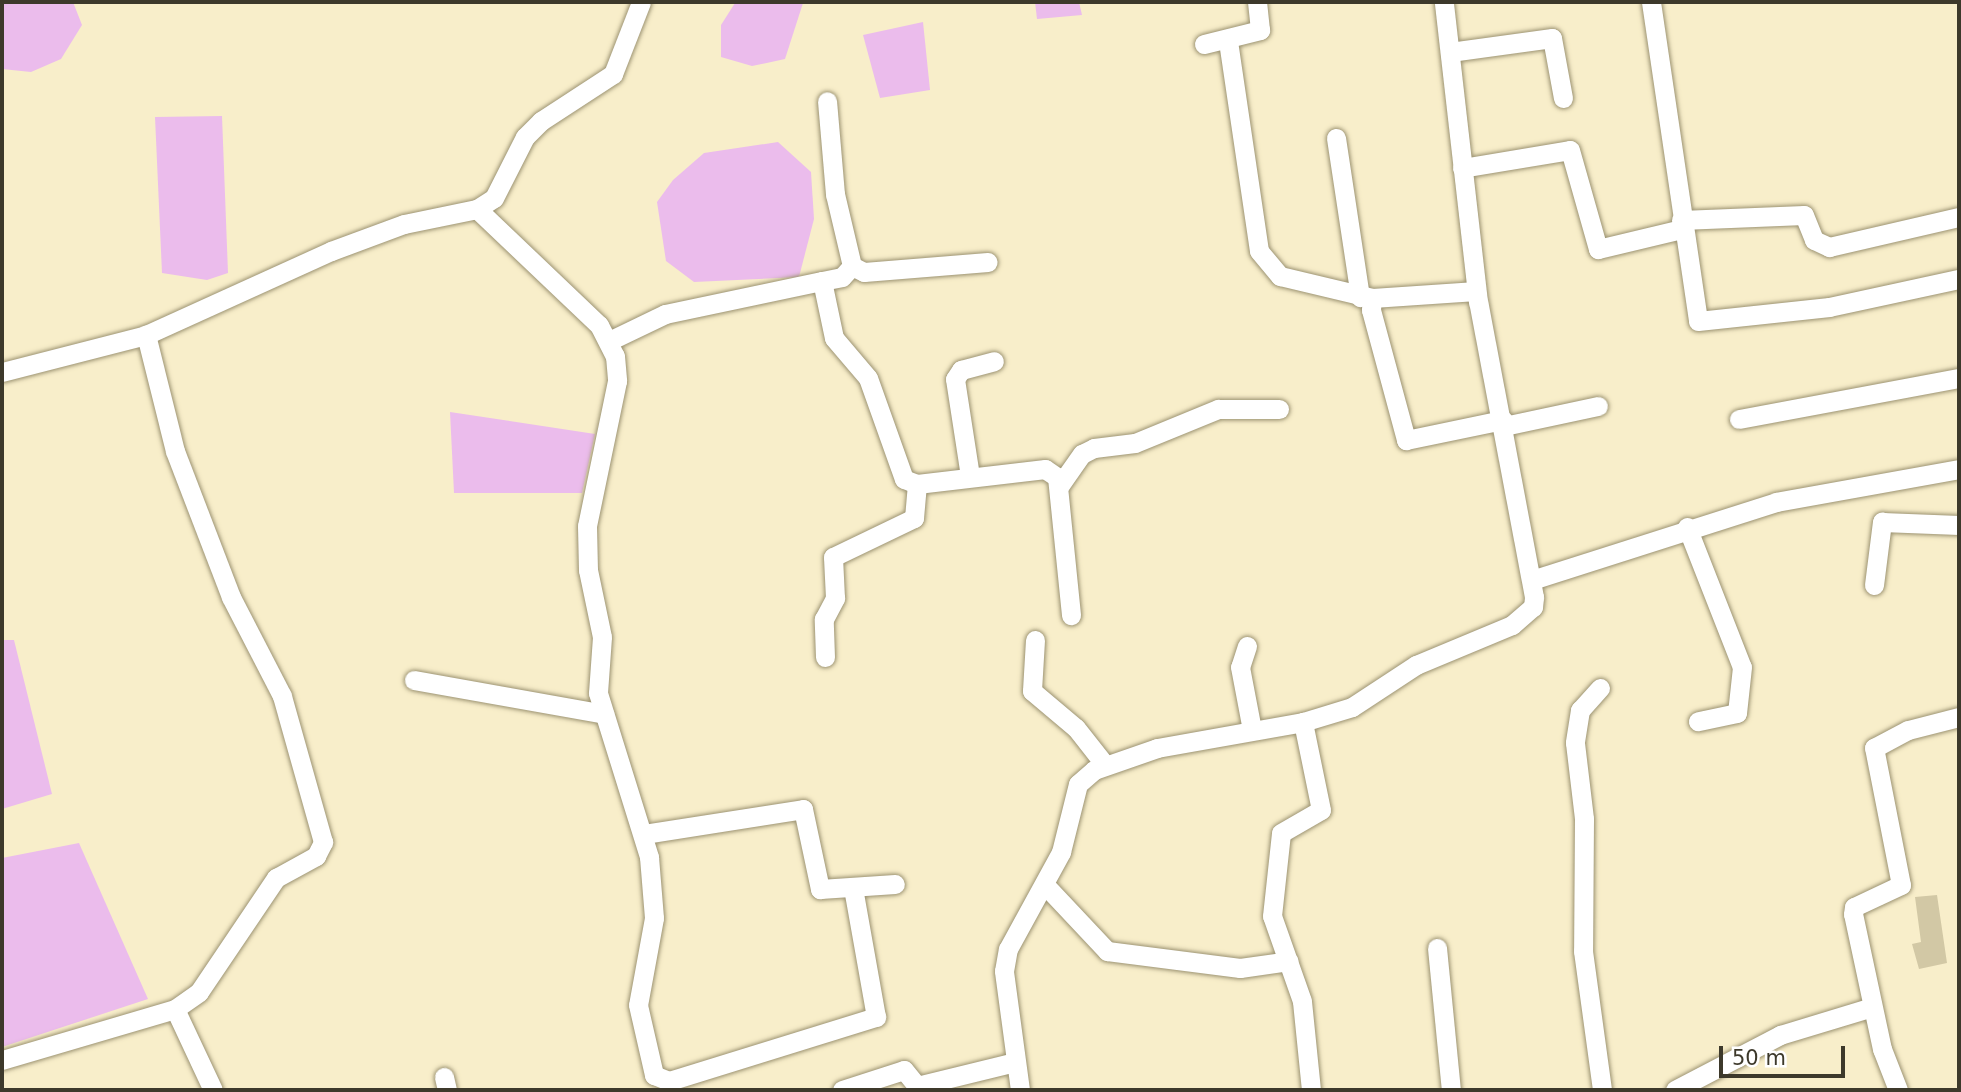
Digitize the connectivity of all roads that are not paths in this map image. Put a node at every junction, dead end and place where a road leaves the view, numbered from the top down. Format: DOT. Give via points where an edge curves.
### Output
graph roads {
  1 [pos="641,2"];
  2 [pos="1257,2"];
  3 [pos="1444,2"];
  4 [pos="1651,2"];
  5 [pos="1228,41"];
  6 [pos="1204,44"];
  7 [pos="1450,52"];
  8 [pos="1563,98"];
  9 [pos="827,101"];
  10 [pos="1336,138"];
  11 [pos="1462,168"];
  12 [pos="477,209"];
  13 [pos="1959,218"];
  14 [pos="1681,224"];
  15 [pos="988,262"];
  16 [pos="852,266"];
  17 [pos="1959,279"];
  18 [pos="822,281"];
  19 [pos="1476,291"];
  20 [pos="1366,298"];
  21 [pos="146,335"];
  22 [pos="609,341"];
  23 [pos="994,360"];
  24 [pos="2,372"];
  25 [pos="1959,377"];
  26 [pos="1598,406"];
  27 [pos="1279,409"];
  28 [pos="1739,419"];
  29 [pos="1503,423"];
  30 [pos="1959,468"];
  31 [pos="970,477"];
  32 [pos="917,484"];
  33 [pos="1060,485"];
  34 [pos="1959,525"];
  35 [pos="1687,527"];
  36 [pos="1535,579"];
  37 [pos="1874,585"];
  38 [pos="1071,615"];
  39 [pos="1035,640"];
  40 [pos="1247,646"];
  41 [pos="825,657"];
  42 [pos="414,680"];
  43 [pos="1600,688"];
  44 [pos="604,714"];
  45 [pos="1959,717"];
  46 [pos="1698,721"];
  47 [pos="1303,722"];
  48 [pos="1252,730"];
  49 [pos="1105,765"];
  50 [pos="644,834"];
  51 [pos="895,884"];
  52 [pos="1045,885"];
  53 [pos="853,888"];
  54 [pos="1437,948"];
  55 [pos="1289,961"];
  56 [pos="1872,1007"];
  57 [pos="175,1009"];
  58 [pos="2,1060"];
  59 [pos="1015,1062"];
  60 [pos="654,1083"];
  61 [pos="213,1090"];
  62 [pos="842,1090"];
  63 [pos="1020,1090"];
  64 [pos="1311,1090"];
  65 [pos="1451,1090"];
  66 [pos="1602,1090"];
  67 [pos="1675,1090"];
  68 [pos="1898,1090"];
  1 -- 12 [label="street" via="613,74 541,121 525,137 494,198"];
  2 -- 5 [label="street" via="1260,30"];
  3 -- 7 [label="street"];
  4 -- 14 [label="street"];
  5 -- 6 [label="street"];
  5 -- 20 [label="street" via="1259,251 1279,276"];
  7 -- 8 [label="street" via="1552,38"];
  7 -- 11 [label="street"];
  9 -- 16 [label="street" via="835,194"];
  10 -- 20 [label="street"];
  11 -- 14 [label="street" via="1570,150 1598,249"];
  11 -- 19 [label="street"];
  12 -- 21 [label="street" via="404,224 343,247"];
  12 -- 22 [label="street"];
  13 -- 14 [label="street" via="1829,247 1814,240 1804,215"];
  14 -- 17 [label="street" via="1702,323 1829,307"];
  15 -- 16 [label="street" via="864,272"];
  16 -- 18 [label="street" via="842,276"];
  18 -- 22 [label="street" via="665,314"];
  18 -- 32 [label="street" via="834,338 868,378 898,472"];
  19 -- 20 [label="street"];
  19 -- 29 [label="street"];
  20 -- 29 [label="street" via="1406,440"];
  21 -- 24 [label="street"];
  21 -- 57 [label="street" via="175,451 231,597 282,696 323,842 316,856 276,878 199,992"];
  22 -- 44 [label="street" via="617,381 587,544 600,619 597,682"];
  23 -- 31 [label="street" via="961,370 955,379"];
  25 -- 28 [label="street"];
  26 -- 29 [label="street"];
  27 -- 33 [label="street" via="1218,408 1135,443 1094,448 1082,454"];
  29 -- 36 [label="street"];
  30 -- 35 [label="street" via="1833,489"];
  31 -- 32 [label="street"];
  31 -- 33 [label="street" via="1045,469"];
  32 -- 41 [label="street" via="914,518 833,558 835,598 824,619"];
  33 -- 38 [label="street"];
  34 -- 37 [label="street" via="1882,522"];
  35 -- 36 [label="street"];
  35 -- 46 [label="street" via="1742,667 1737,713"];
  36 -- 47 [label="street" via="1533,607 1524,618 1416,665 1352,708"];
  39 -- 49 [label="street" via="1032,691 1076,728"];
  40 -- 48 [label="street" via="1240,667"];
  42 -- 44 [label="street"];
  43 -- 66 [label="street" via="1580,710 1576,743 1584,819 1583,951"];
  44 -- 50 [label="street"];
  45 -- 56 [label="street" via="1874,748 1901,886 1854,907"];
  47 -- 48 [label="street"];
  47 -- 55 [label="street" via="1322,799 1317,814 1291,825 1277,844 1272,916"];
  48 -- 49 [label="street" via="1157,748"];
  49 -- 52 [label="street" via="1078,784 1070,798 1061,852"];
  50 -- 53 [label="street" via="803,809 820,889"];
  50 -- 60 [label="street" via="654,918 639,1015"];
  51 -- 53 [label="street"];
  52 -- 55 [label="street" via="1107,951 1240,968"];
  52 -- 59 [label="street" via="1009,949 1004,971"];
  53 -- 60 [label="street" via="876,1017"];
  54 -- 65 [label="street"];
  55 -- 64 [label="street" via="1310,1041"];
  56 -- 67 [label="street" via="1780,1035"];
  56 -- 68 [label="street"];
  57 -- 58 [label="street"];
  57 -- 61 [label="street"];
  59 -- 62 [label="street" via="917,1086 904,1070"];
  59 -- 63 [label="street"];
}
